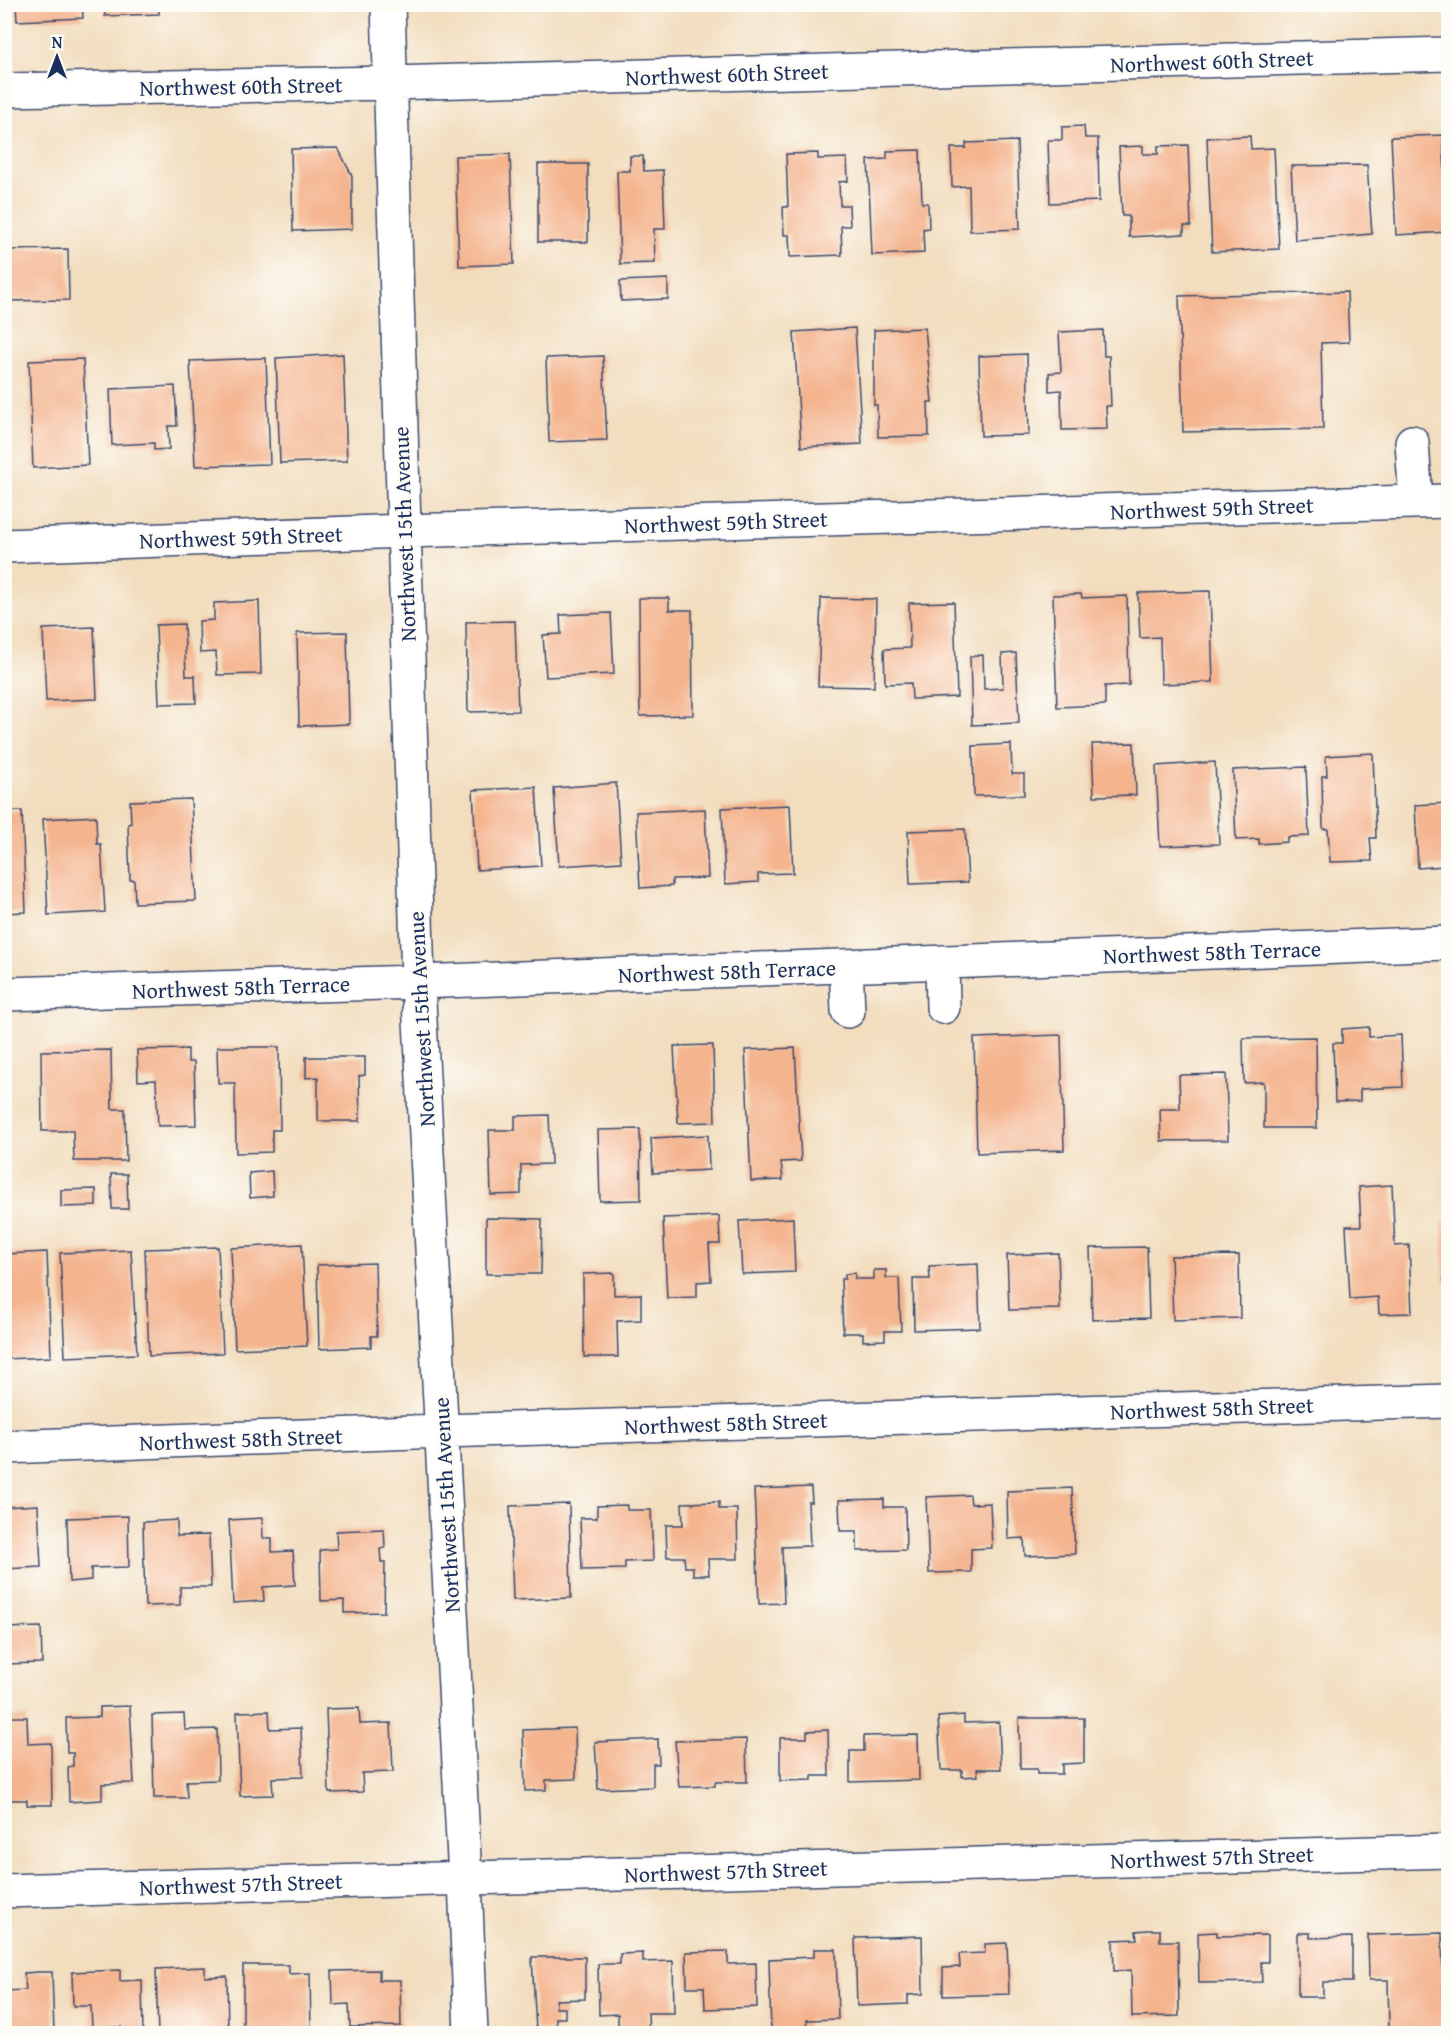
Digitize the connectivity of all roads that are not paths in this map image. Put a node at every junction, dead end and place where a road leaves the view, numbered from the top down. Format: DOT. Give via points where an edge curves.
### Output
graph roads {
  1 [pos="388,4"];
  2 [pos="1449,54"];
  3 [pos="390,83"];
  4 [pos="4,90"];
  5 [pos="1412,442"];
  6 [pos="1449,501"];
  7 [pos="1416,502"];
  8 [pos="404,531"];
  9 [pos="4,546"];
  10 [pos="1449,943"];
  11 [pos="942,962"];
  12 [pos="846,966"];
  13 [pos="418,982"];
  14 [pos="4,994"];
  15 [pos="943,1007"];
  16 [pos="848,1011"];
  17 [pos="1449,1401"];
  18 [pos="442,1431"];
  19 [pos="4,1447"];
  20 [pos="1449,1851"];
  21 [pos="465,1878"];
  22 [pos="4,1891"];
  23 [pos="471,2034"];
  1 -- 3 [label="street, Northwest 15th Avenue"];
  2 -- 3 [label="street, Northwest 60th Street"];
  3 -- 4 [label="street, Northwest 60th Street"];
  3 -- 8 [label="street, Northwest 15th Avenue"];
  5 -- 7 [label="street"];
  6 -- 7 [label="street, Northwest 59th Street"];
  7 -- 8 [label="street, Northwest 59th Street"];
  8 -- 9 [label="street, Northwest 59th Street"];
  8 -- 13 [label="street, Northwest 15th Avenue"];
  10 -- 11 [label="street, Northwest 58th Terrace"];
  11 -- 12 [label="street, Northwest 58th Terrace"];
  11 -- 15 [label="street"];
  12 -- 13 [label="street, Northwest 58th Terrace"];
  12 -- 16 [label="street"];
  13 -- 14 [label="street, Northwest 58th Terrace"];
  13 -- 18 [label="street, Northwest 15th Avenue"];
  17 -- 18 [label="street, Northwest 58th Street"];
  18 -- 19 [label="street, Northwest 58th Street"];
  18 -- 21 [label="street, Northwest 15th Avenue"];
  20 -- 21 [label="street, Northwest 57th Street"];
  21 -- 22 [label="street, Northwest 57th Street"];
  21 -- 23 [label="street, Northwest 15th Avenue"];
}
